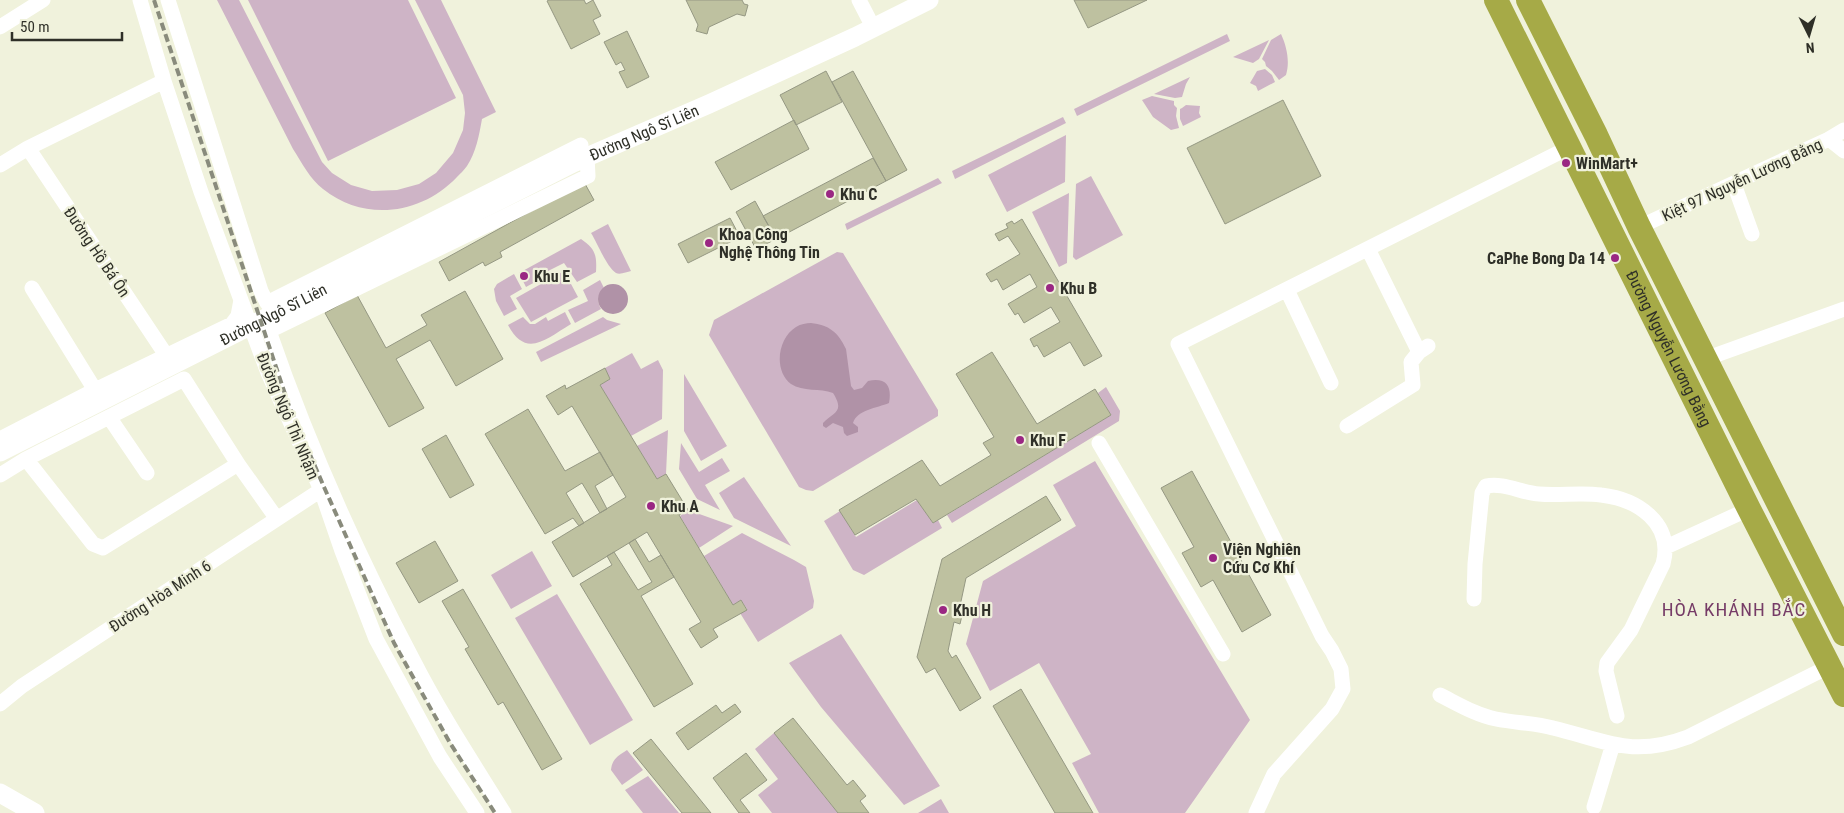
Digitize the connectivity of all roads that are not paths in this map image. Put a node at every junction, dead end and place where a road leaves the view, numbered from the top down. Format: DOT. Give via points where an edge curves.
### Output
graph roads {
  1 [pos="140,0"];
  2 [pos="168,0"];
  3 [pos="859,0"];
  4 [pos="929,0"];
  5 [pos="1496,0"];
  6 [pos="1528,0"];
  7 [pos="38,1"];
  8 [pos="0,27"];
  9 [pos="872,27"];
  10 [pos="164,81"];
  11 [pos="1844,130"];
  12 [pos="1829,139"];
  13 [pos="1570,147"];
  14 [pos="28,148"];
  15 [pos="1844,151"];
  16 [pos="580,155"];
  17 [pos="0,165"];
  18 [pos="1734,184"];
  19 [pos="1639,227"];
  20 [pos="1752,234"];
  21 [pos="1368,249"];
  22 [pos="32,288"];
  23 [pos="1286,290"];
  24 [pos="241,300"];
  25 [pos="1844,309"];
  26 [pos="166,355"];
  27 [pos="1705,359"];
  28 [pos="1331,383"];
  29 [pos="96,390"];
  30 [pos="109,417"];
  31 [pos="1348,426"];
  32 [pos="1,439"];
  33 [pos="1099,443"];
  34 [pos="26,459"];
  35 [pos="238,464"];
  36 [pos="147,473"];
  37 [pos="0,475"];
  38 [pos="321,490"];
  39 [pos="1749,509"];
  40 [pos="277,520"];
  41 [pos="1666,547"];
  42 [pos="1474,599"];
  43 [pos="1844,634"];
  44 [pos="1224,654"];
  45 [pos="1830,666"];
  46 [pos="1440,695"];
  47 [pos="1844,695"];
  48 [pos="0,704"];
  49 [pos="1617,716"];
  50 [pos="1613,744"];
  51 [pos="0,793"];
  52 [pos="1594,807"];
  53 [pos="35,813"];
  54 [pos="477,813"];
  55 [pos="504,813"];
  56 [pos="1256,813"];
  1 -- 10 [label="street, Đường Ngô Thì Nhậm"];
  2 -- 16 [label="street" via="267,303"];
  3 -- 9 [label="street"];
  4 -- 9 [label="street, Đường Ngô Sĩ Liên"];
  5 -- 13 [label="highway, Đường Nguyễn Lương Bằng"];
  6 -- 19 [label="highway, Đường Nguyễn Lương Bằng"];
  7 -- 8 [label="street"];
  9 -- 16 [label="street, Đường Ngô Sĩ Liên" via="709,104"];
  10 -- 14 [label="street"];
  10 -- 24 [label="street, Đường Ngô Thì Nhậm"];
  11 -- 12 [label="street, Kiệt 97 Nguyễn Lương Bằng"];
  12 -- 15 [label="street"];
  12 -- 18 [label="street, Kiệt 97 Nguyễn Lương Bằng"];
  13 -- 21 [label="street"];
  13 -- 39 [label="highway, Đường Nguyễn Lương Bằng"];
  14 -- 17 [label="street"];
  14 -- 26 [label="street, Đường Hồ Bá Ôn"];
  16 -- 32 [label="street, Đường Ngô Sĩ Liên"];
  16 -- 55 [label="street, Đường Ngô Sĩ Liên" via="588,176 268,331 293,402 368,572 414,662"];
  18 -- 19 [label="street, Kiệt 97 Nguyễn Lương Bằng"];
  18 -- 20 [label="street"];
  19 -- 27 [label="highway, Đường Nguyễn Lương Bằng"];
  21 -- 23 [label="street"];
  21 -- 31 [label="street" via="1423,349 1410,364 1413,385"];
  22 -- 29 [label="street"];
  23 -- 28 [label="street"];
  23 -- 56 [label="street" via="1178,344 1340,669 1343,689 1332,709 1274,774"];
  24 -- 26 [label="street" via="238,316 232,324"];
  24 -- 38 [label="street, Đường Ngô Thì Nhậm" via="268,373"];
  25 -- 27 [label="street"];
  26 -- 29 [label="street"];
  27 -- 43 [label="highway, Đường Nguyễn Lương Bằng"];
  29 -- 32 [label="street"];
  30 -- 34 [label="street"];
  30 -- 35 [label="street" via="184,379"];
  30 -- 36 [label="street"];
  33 -- 44 [label="street"];
  34 -- 35 [label="street" via="93,544 103,548"];
  34 -- 37 [label="street"];
  35 -- 40 [label="street"];
  38 -- 40 [label="street, Đường Hòa Minh 6"];
  38 -- 54 [label="street, Đường Ngô Thì Nhậm" via="376,638 440,757"];
  39 -- 41 [label="street"];
  39 -- 45 [label="highway, Đường Nguyễn Lương Bằng"];
  40 -- 48 [label="street, Đường Hòa Minh 6" via="22,686"];
  41 -- 42 [label="street" via="1655,520 1623,501 1601,495 1540,494 1484,486"];
  41 -- 49 [label="street" via="1662,564 1631,630 1607,663"];
  45 -- 47 [label="highway, Đường Nguyễn Lương Bằng"];
  45 -- 50 [label="street" via="1682,739 1644,748"];
  46 -- 50 [label="street" via="1495,719 1551,727"];
  50 -- 52 [label="street"];
  51 -- 53 [label="street"];
}
